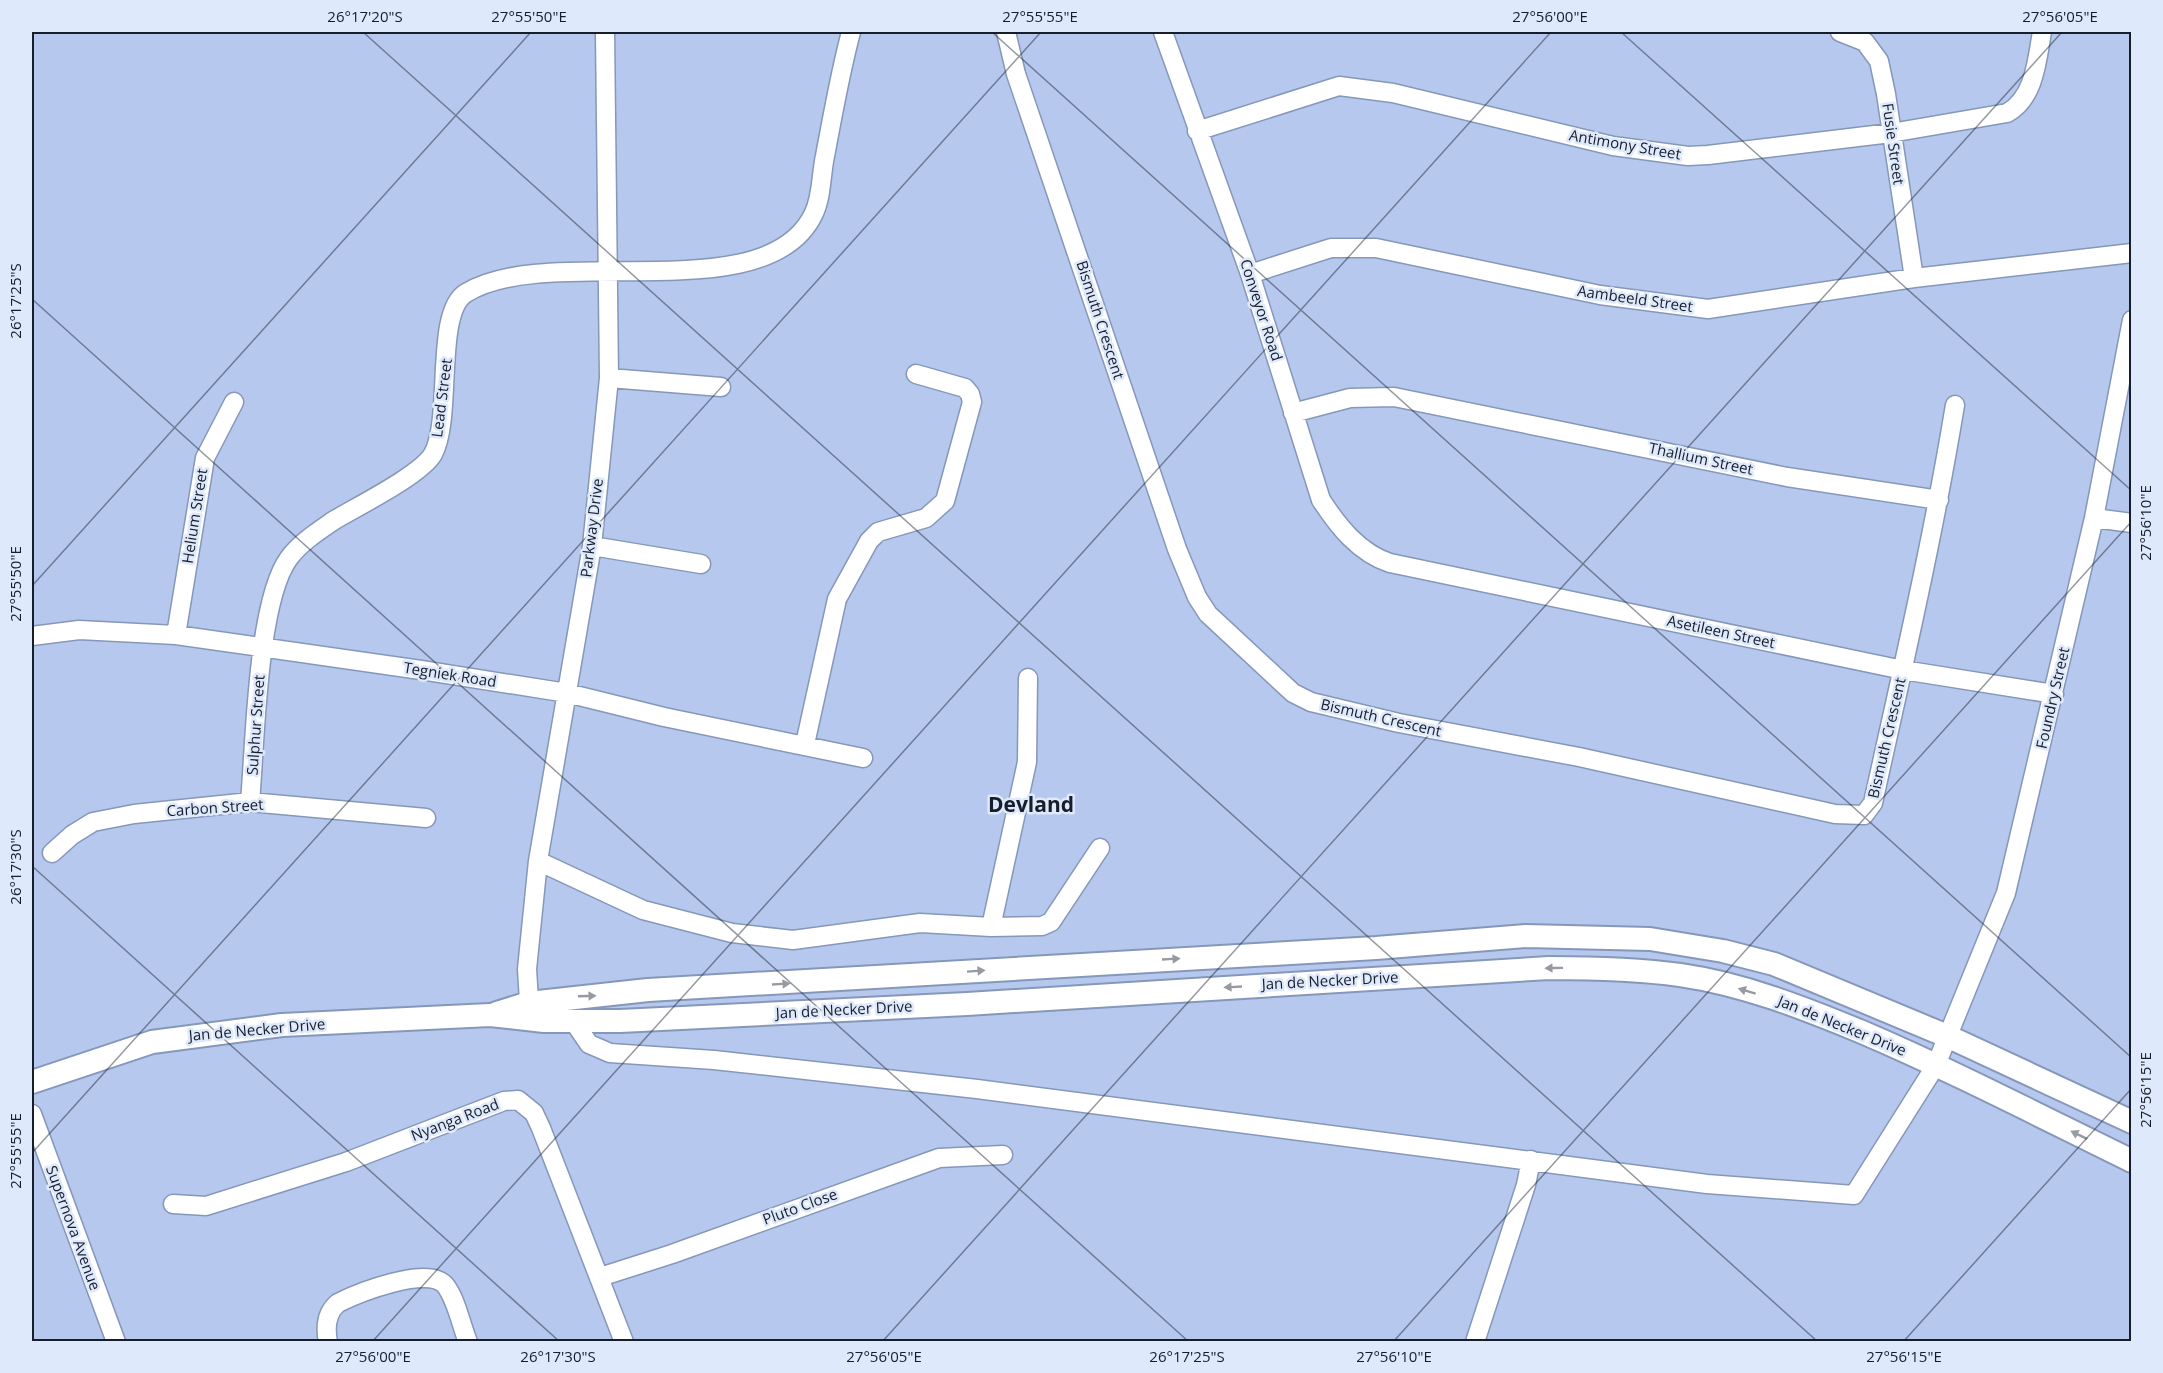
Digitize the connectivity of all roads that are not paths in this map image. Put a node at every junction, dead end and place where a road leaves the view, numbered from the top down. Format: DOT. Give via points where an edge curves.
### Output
graph roads {
  1 [pos="604,32"];
  2 [pos="851,32"];
  3 [pos="1006,32"];
  4 [pos="1163,32"];
  5 [pos="1840,32"];
  6 [pos="2042,32"];
  7 [pos="1197,131"];
  8 [pos="1891,133"];
  9 [pos="2132,253"];
  10 [pos="609,270"];
  11 [pos="1250,274"];
  12 [pos="1914,278"];
  13 [pos="2132,320"];
  14 [pos="916,374"];
  15 [pos="609,378"];
  16 [pos="721,387"];
  17 [pos="234,402"];
  18 [pos="1955,405"];
  19 [pos="1293,413"];
  20 [pos="1939,500"];
  21 [pos="2094,518"];
  22 [pos="2132,523"];
  23 [pos="592,546"];
  24 [pos="1390,563"];
  25 [pos="701,564"];
  26 [pos="176,635"];
  27 [pos="32,636"];
  28 [pos="262,648"];
  29 [pos="1903,670"];
  30 [pos="1028,678"];
  31 [pos="567,693"];
  32 [pos="2054,694"];
  33 [pos="805,744"];
  34 [pos="863,758"];
  35 [pos="250,802"];
  36 [pos="426,818"];
  37 [pos="1100,848"];
  38 [pos="52,853"];
  39 [pos="538,861"];
  40 [pos="991,927"];
  41 [pos="529,1011"];
  42 [pos="574,1022"];
  43 [pos="1947,1036"];
  44 [pos="1936,1065"];
  45 [pos="32,1082"];
  46 [pos="32,1114"];
  47 [pos="2132,1122"];
  48 [pos="1004,1155"];
  49 [pos="1531,1160"];
  50 [pos="2132,1161"];
  51 [pos="173,1204"];
  52 [pos="600,1277"];
  53 [pos="116,1341"];
  54 [pos="328,1341"];
  55 [pos="468,1341"];
  56 [pos="624,1341"];
  57 [pos="1475,1341"];
  1 -- 10 [label="street, Parkway Drive"];
  2 -- 10 [label="street, Lead Street" via="817,202 797,234 778,249 740,265"];
  3 -- 29 [label="street, Bismuth Crescent" via="1016,74 1177,549 1197,597 1208,614 1293,693 1311,702 1399,723 1579,757 1835,814 1861,816 1873,803"];
  4 -- 7 [label="street, Conveyor Road"];
  5 -- 8 [label="street, Fusie Street" via="1863,40 1876,56"];
  6 -- 8 [label="street, Antimony Street" via="2034,76 2011,110"];
  7 -- 8 [label="street, Antimony Street" via="1339,86 1351,86 1613,146 1688,156"];
  7 -- 11 [label="street, Conveyor Road"];
  8 -- 12 [label="street, Fusie Street"];
  9 -- 12 [label="street, Aambeeld Street"];
  10 -- 15 [label="street, Parkway Drive"];
  10 -- 28 [label="street, Lead Street" via="508,279 472,290 459,299 449,326 440,425 433,454 413,472 315,533 288,559 273,595"];
  11 -- 12 [label="street, Aambeeld Street" via="1331,248 1376,248 1600,295 1708,309"];
  11 -- 19 [label="street, Conveyor Road"];
  13 -- 21 [label="street, Foundry Street"];
  14 -- 33 [label="street" via="965,388 972,402 945,501 926,518 878,532 869,541 837,599"];
  15 -- 16 [label="street"];
  15 -- 23 [label="street, Parkway Drive"];
  17 -- 26 [label="street, Helium Street" via="205,458"];
  18 -- 20 [label="street"];
  19 -- 20 [label="street, Thallium Street" via="1350,398 1394,397 1787,477"];
  19 -- 24 [label="street, Conveyor Road" via="1321,500 1338,526 1366,551"];
  20 -- 29 [label="street"];
  21 -- 22 [label="street"];
  21 -- 32 [label="street, Foundry Street"];
  23 -- 25 [label="street"];
  23 -- 31 [label="street, Parkway Drive"];
  24 -- 29 [label="street, Asetileen Street"];
  26 -- 27 [label="street, Tegniek Road" via="79,630"];
  26 -- 28 [label="street, Tegniek Road"];
  28 -- 31 [label="street, Tegniek Road"];
  28 -- 35 [label="street, Sulphur Street"];
  29 -- 32 [label="street, Asetileen Street"];
  30 -- 40 [label="street" via="1027,762"];
  31 -- 33 [label="street, Tegniek Road" via="644,713"];
  31 -- 39 [label="street, Parkway Drive"];
  32 -- 43 [label="street, Foundry Street" via="2006,893"];
  33 -- 34 [label="street, Tegniek Road"];
  35 -- 36 [label="street, Carbon Street"];
  35 -- 38 [label="street, Carbon Street" via="93,822"];
  37 -- 40 [label="street" via="1051,922 1042,926"];
  39 -- 40 [label="street" via="643,910 732,933 793,940 920,923"];
  39 -- 41 [label="street, Parkway Drive" via="527,969"];
  41 -- 42 [label="main road, Jan de Necker Drive"];
  41 -- 43 [label="main road, Jan de Necker Drive, one-way" via="648,990 1526,936 1589,936 1650,939 1774,964"];
  41 -- 45 [label="main road, Jan de Necker Drive" via="282,1025 200,1034 152,1042"];
  44 -- 42 [label="main road, Jan de Necker Drive, one-way" via="1804,1008 1722,984 1681,975 1594,968"];
  42 -- 49 [label="street" via="589,1044 610,1053 714,1060 977,1089"];
  43 -- 44 [label="street, Foundry Street"];
  43 -- 47 [label="main road, Jan de Necker Drive"];
  44 -- 49 [label="street, Foundry Street" via="1854,1195 1707,1184"];
  50 -- 44 [label="main road, Jan de Necker Drive, one-way"];
  46 -- 53 [label="street, Supernova Avenue"];
  48 -- 52 [label="street, Pluto Close" via="939,1158"];
  49 -- 57 [label="street"];
  51 -- 52 [label="street, Nyanga Road" via="206,1206 346,1162 504,1101 518,1100 534,1113"];
  52 -- 56 [label="street, Nyanga Road"];
  54 -- 55 [label="street" via="327,1322 338,1303 391,1284 429,1276 447,1288"];
}
